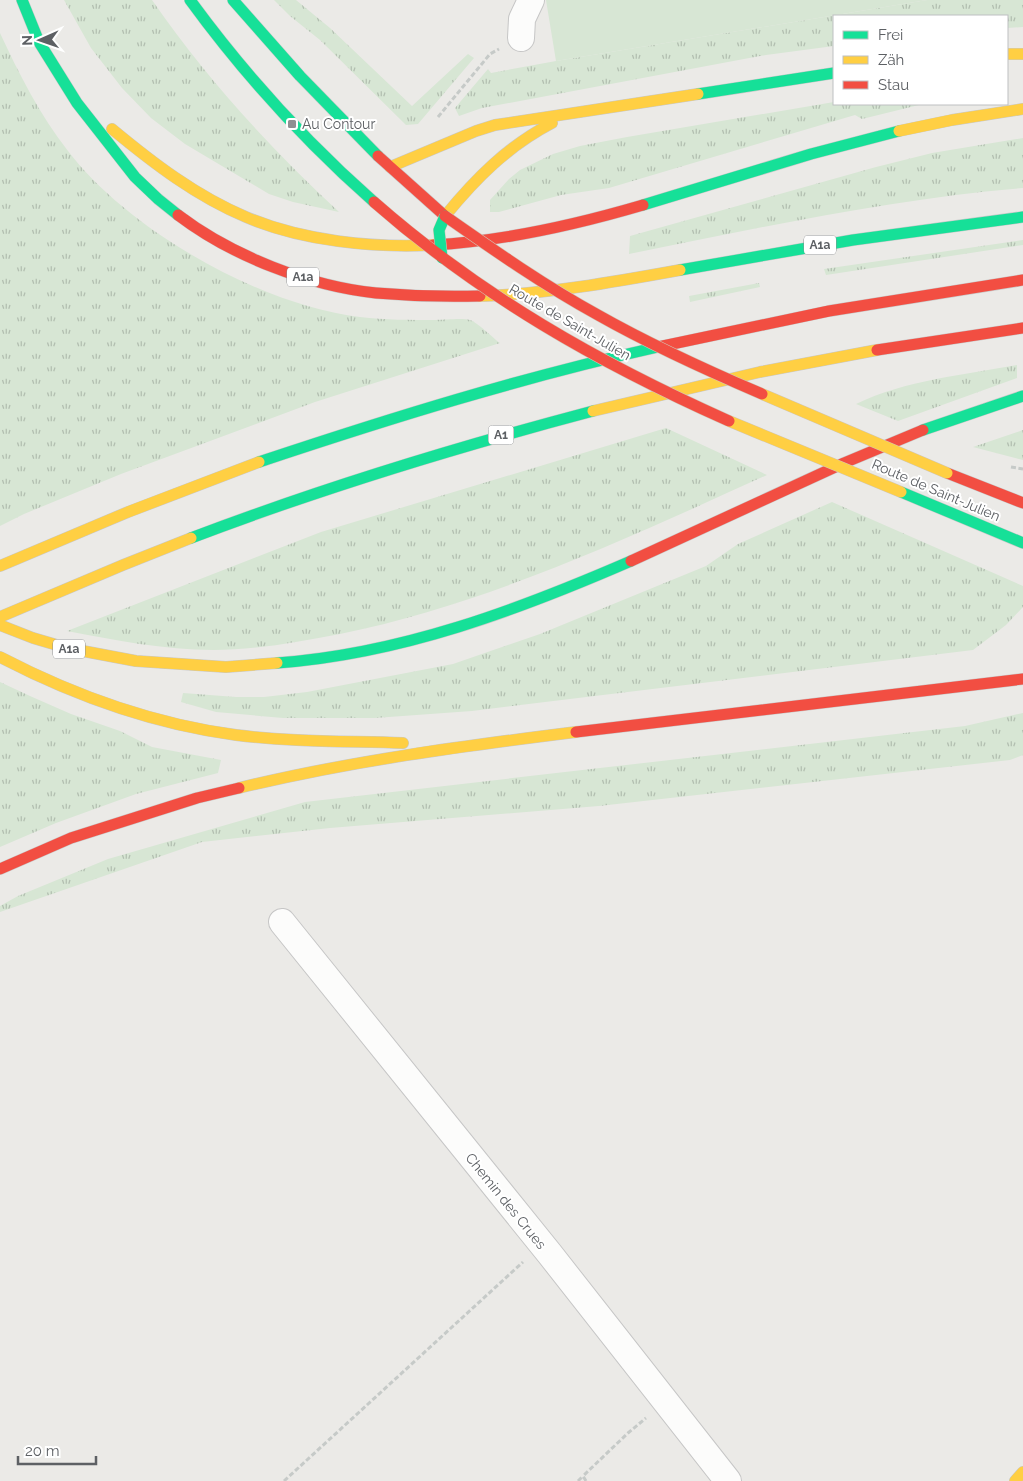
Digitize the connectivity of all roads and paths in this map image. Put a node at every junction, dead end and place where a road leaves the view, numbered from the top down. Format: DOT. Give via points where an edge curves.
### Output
graph roads {
  1 [pos="22,0"];
  2 [pos="190,0"];
  3 [pos="233,0"];
  4 [pos="531,0"];
  5 [pos="521,38"];
  6 [pos="1008,54"];
  7 [pos="1023,54"];
  8 [pos="833,73"];
  9 [pos="63,82"];
  10 [pos="1023,109"];
  11 [pos="574,114"];
  12 [pos="433,123"];
  13 [pos="390,167"];
  14 [pos="445,216"];
  15 [pos="1023,216"];
  16 [pos="442,258"];
  17 [pos="1023,280"];
  18 [pos="1023,328"];
  19 [pos="1023,396"];
  20 [pos="1023,503"];
  21 [pos="1023,543"];
  22 [pos="0,566"];
  23 [pos="0,617"];
  24 [pos="0,625"];
  25 [pos="0,657"];
  26 [pos="1018,668"];
  27 [pos="1023,679"];
  28 [pos="985,683"];
  29 [pos="477,744"];
  30 [pos="0,869"];
  31 [pos="282,922"];
  32 [pos="549,1254"];
  33 [pos="668,1405"];
  34 [pos="1023,1472"];
  35 [pos="583,1476"];
  36 [pos="284,1481"];
  37 [pos="578,1481"];
  38 [pos="586,1481"];
  39 [pos="728,1481"];
  40 [pos="1015,1481"];
  1 -- 9 [label="main road, A1a" via="39,41"];
  2 -- 16 [label="main road, Route de Saint-Julien, bridge" via="286,118 338,170"];
  3 -- 13 [label="main road, Route de Saint-Julien" via="299,75"];
  4 -- 5 [label="street" via="522,19"];
  5 -- 12 [label="path" via="490,54"];
  6 -- 7 [label="main road"];
  8 -- 11 [label="main road"];
  9 -- 10 [label="main road" via="83,104 146,158 212,200 242,215 320,239 385,246 460,243 526,234 617,213 910,128"];
  9 -- 15 [label="main road, A1a" via="130,171 176,214 230,247 276,268 353,289 443,297 510,294 618,282 877,235"];
  11 -- 13 [label="main road" via="495,125"];
  11 -- 14 [label="main road" via="514,144 483,171"];
  13 -- 14 [label="main road, Route de Saint-Julien"];
  14 -- 16 [label="main road, bridge" via="439,230"];
  14 -- 20 [label="main road, Route de Saint-Julien, bridge" via="597,315 680,358 838,428"];
  16 -- 21 [label="main road, Route de Saint-Julien, bridge" via="556,334 634,376 729,420"];
  17 -- 22 [label="main road" via="761,323 537,376 258,462"];
  18 -- 23 [label="main road, A1" via="788,366 535,425 296,500 166,548"];
  19 -- 24 [label="main road, A1a" via="932,426 516,609 417,641 277,665 211,668 141,662 80,652"];
  25 -- 29 [label="main road" via="63,689 130,712 235,735 315,741"];
  26 -- 28 [label="main road"];
  27 -- 28 [label="main road"];
  28 -- 29 [label="main road"];
  29 -- 30 [label="main road" via="350,764 197,798 71,838"];
  31 -- 32 [label="street, Chemin des Crues"];
  32 -- 33 [label="street, Chemin des Crues"];
  32 -- 36 [label="path" via="524,1261"];
  33 -- 35 [label="path" via="628,1432"];
  33 -- 39 [label="street, Chemin des Crues"];
  34 -- 40 [label="main road"];
  35 -- 37 [label="path"];
  35 -- 38 [label="path"];
}
